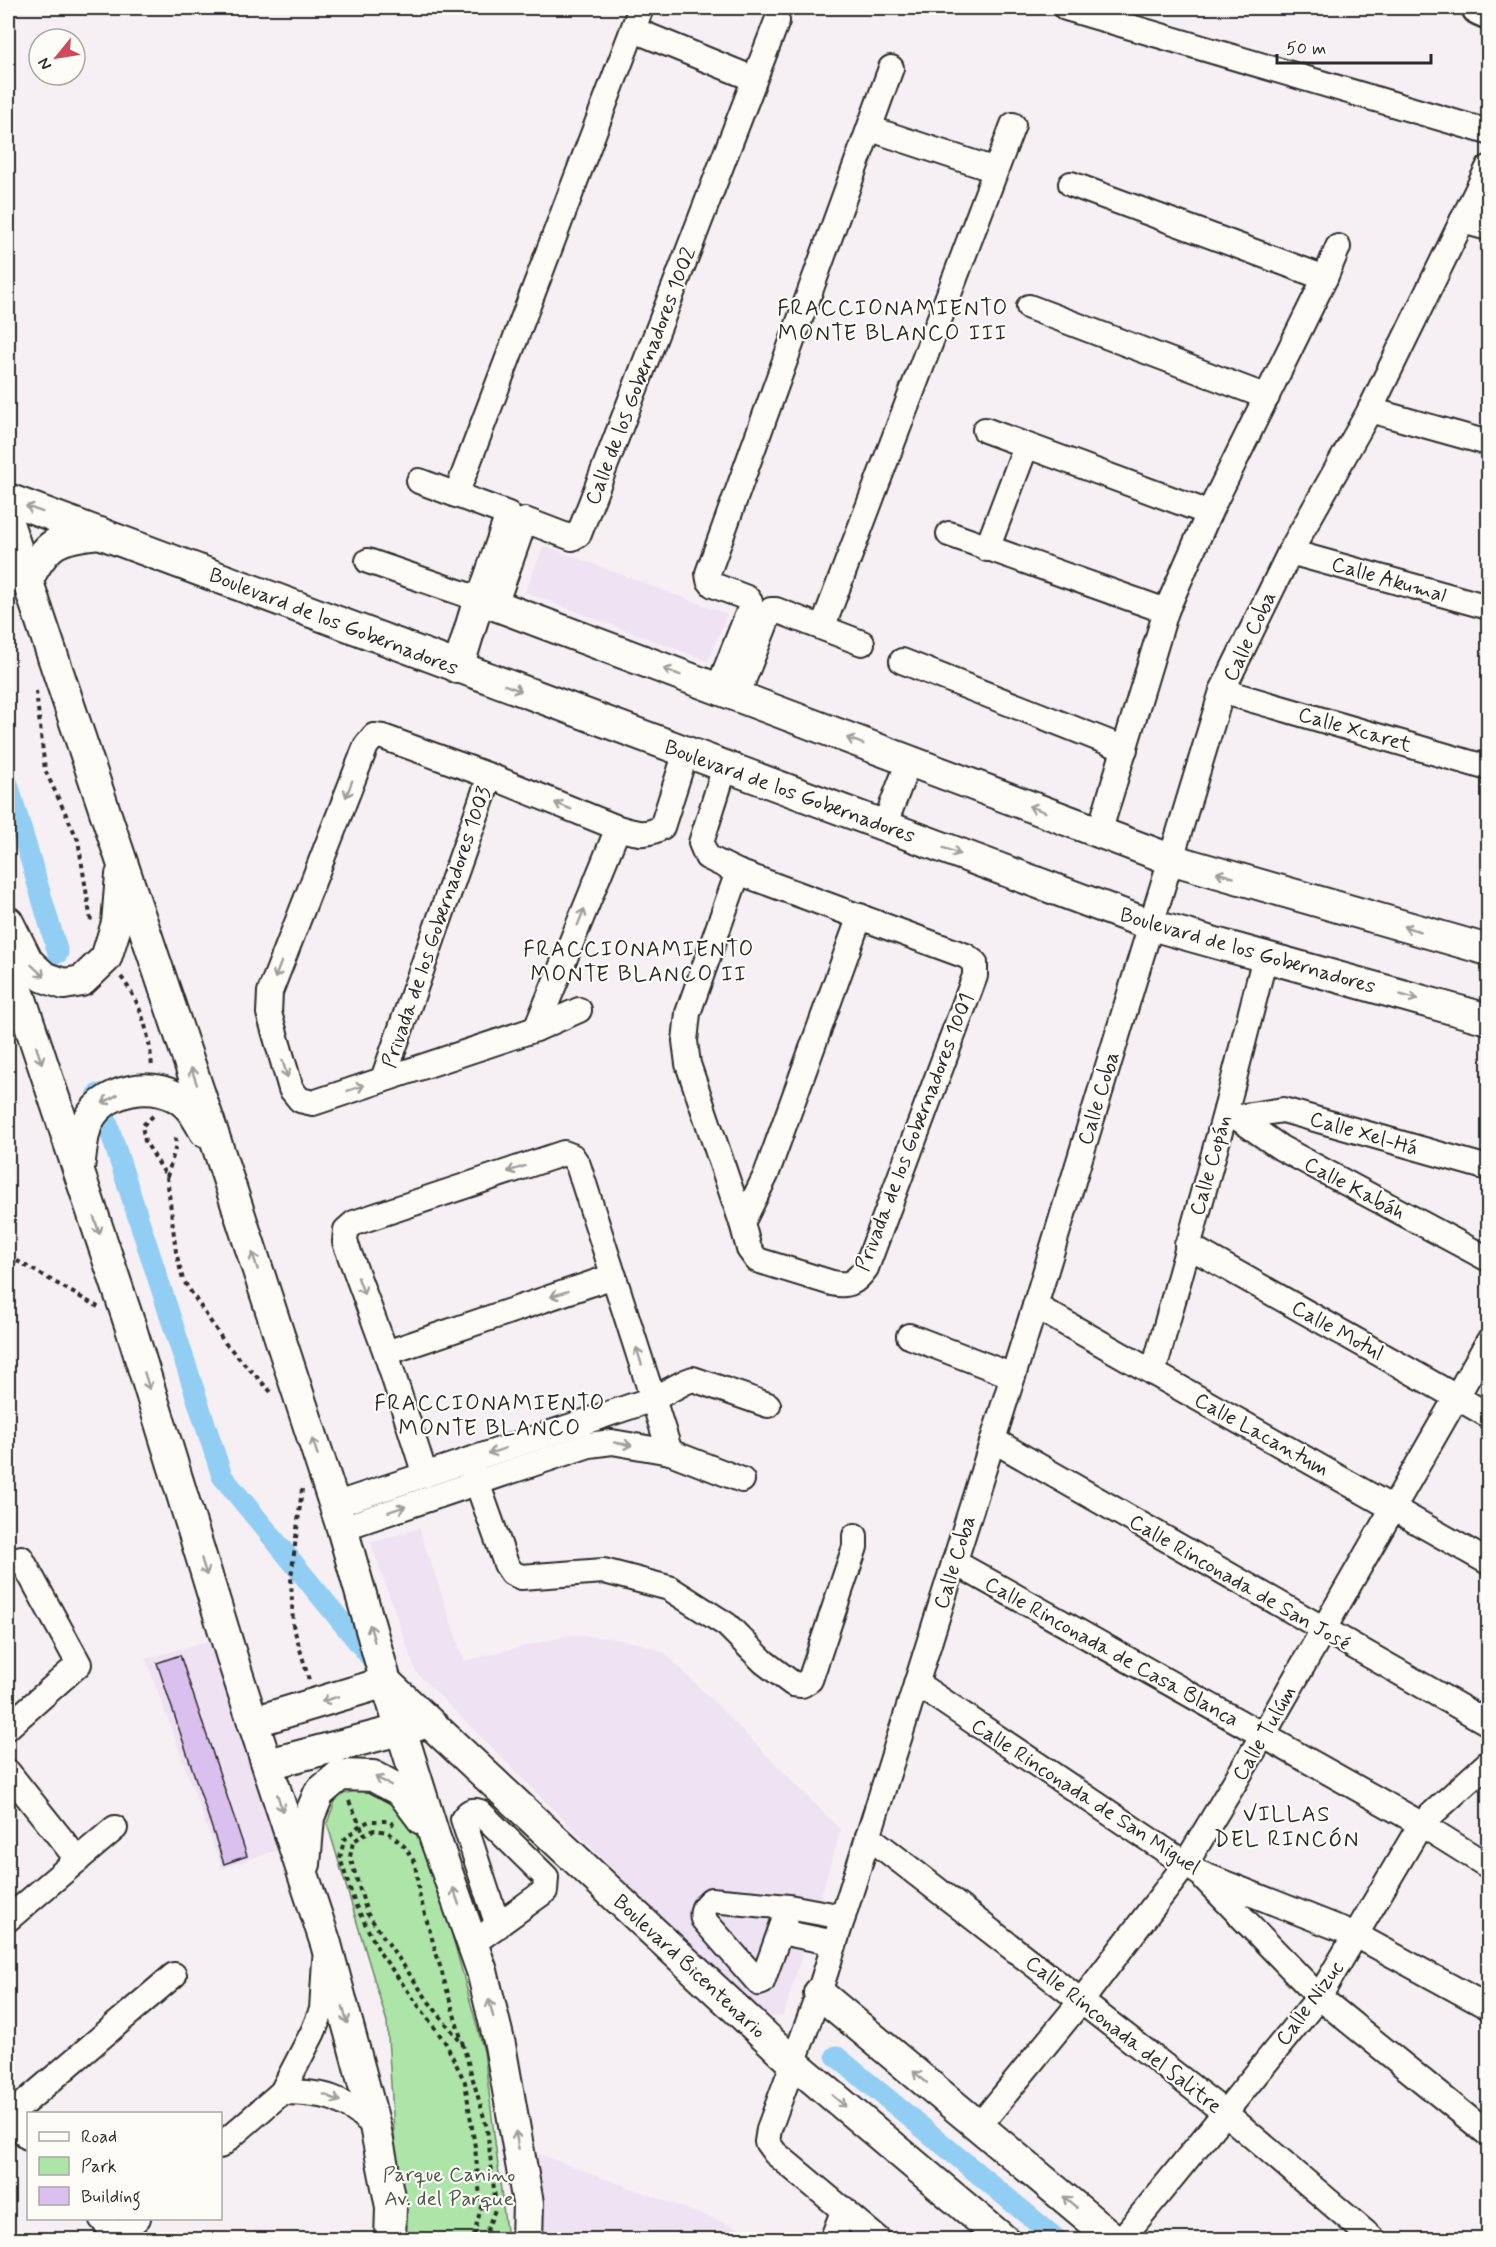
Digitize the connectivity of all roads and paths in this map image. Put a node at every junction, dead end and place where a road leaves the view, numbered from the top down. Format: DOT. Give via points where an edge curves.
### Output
graph roads {
  1 [pos="1066,8"];
  2 [pos="1479,8"];
  3 [pos="1488,12"];
  4 [pos="638,19"];
  5 [pos="777,21"];
  6 [pos="891,68"];
  7 [pos="754,79"];
  8 [pos="1013,125"];
  9 [pos="871,129"];
  10 [pos="1488,132"];
  11 [pos="1488,168"];
  12 [pos="995,170"];
  13 [pos="1071,184"];
  14 [pos="1462,221"];
  15 [pos="1488,228"];
  16 [pos="1338,247"];
  17 [pos="1325,278"];
  18 [pos="1029,307"];
  19 [pos="1266,397"];
  20 [pos="1370,410"];
  21 [pos="985,430"];
  22 [pos="1488,443"];
  23 [pos="1026,446"];
  24 [pos="419,481"];
  25 [pos="456,495"];
  26 [pos="8,499"];
  27 [pos="1209,513"];
  28 [pos="517,517"];
  29 [pos="8,523"];
  30 [pos="100,533"];
  31 [pos="949,534"];
  32 [pos="987,549"];
  33 [pos="1290,552"];
  34 [pos="368,561"];
  35 [pos="27,581"];
  36 [pos="487,602"];
  37 [pos="761,606"];
  38 [pos="1488,607"];
  39 [pos="1166,611"];
  40 [pos="823,626"];
  41 [pos="862,643"];
  42 [pos="902,661"];
  43 [pos="458,668"];
  44 [pos="35,681"];
  45 [pos="1222,691"];
  46 [pos="728,693"];
  47 [pos="1118,746"];
  48 [pos="686,752"];
  49 [pos="909,761"];
  50 [pos="725,767"];
  51 [pos="1488,768"];
  52 [pos="490,776"];
  53 [pos="884,826"];
  54 [pos="618,828"];
  55 [pos="1092,830"];
  56 [pos="1170,860"];
  57 [pos="122,863"];
  58 [pos="738,872"];
  59 [pos="860,916"];
  60 [pos="8,922"];
  61 [pos="1151,925"];
  62 [pos="1488,950"];
  63 [pos="1265,957"];
  64 [pos="106,958"];
  65 [pos="8,960"];
  66 [pos="579,1010"];
  67 [pos="1488,1019"];
  68 [pos="536,1029"];
  69 [pos="383,1079"];
  70 [pos="153,1090"];
  71 [pos="1232,1114"];
  72 [pos="177,1128"];
  73 [pos="220,1154"];
  74 [pos="1488,1168"];
  75 [pos="78,1170"];
  76 [pos="167,1177"];
  77 [pos="742,1223"];
  78 [pos="1187,1245"];
  79 [pos="8,1258"];
  80 [pos="1488,1259"];
  81 [pos="614,1276"];
  82 [pos="1035,1306"];
  83 [pos="130,1325"];
  84 [pos="909,1336"];
  85 [pos="1488,1342"];
  86 [pos="386,1353"];
  87 [pos="1153,1373"];
  88 [pos="1013,1376"];
  89 [pos="274,1395"];
  90 [pos="1457,1398"];
  91 [pos="652,1399"];
  92 [pos="768,1405"];
  93 [pos="1488,1415"];
  94 [pos="993,1440"];
  95 [pos="670,1452"];
  96 [pos="474,1471"];
  97 [pos="425,1474"];
  98 [pos="742,1480"];
  99 [pos="303,1484"];
  100 [pos="1394,1508"];
  101 [pos="338,1516"];
  102 [pos="855,1536"];
  103 [pos="21,1558"];
  104 [pos="954,1562"];
  105 [pos="1488,1562"];
  106 [pos="291,1578"];
  107 [pos="1324,1630"];
  108 [pos="386,1682"];
  109 [pos="916,1683"];
  110 [pos="253,1722"];
  111 [pos="1488,1723"];
  112 [pos="415,1726"];
  113 [pos="8,1727"];
  114 [pos="1263,1735"];
  115 [pos="1488,1763"];
  116 [pos="268,1764"];
  117 [pos="10,1782"];
  118 [pos="1421,1824"];
  119 [pos="116,1828"];
  120 [pos="398,1828"];
  121 [pos="868,1836"];
  122 [pos="422,1841"];
  123 [pos="78,1860"];
  124 [pos="415,1863"];
  125 [pos="1488,1866"];
  126 [pos="1192,1869"];
  127 [pos="304,1879"];
  128 [pos="789,1907"];
  129 [pos="843,1917"];
  130 [pos="8,1919"];
  131 [pos="498,1926"];
  132 [pos="781,1932"];
  133 [pos="1356,1935"];
  134 [pos="834,1943"];
  135 [pos="326,1944"];
  136 [pos="472,1944"];
  137 [pos="174,1975"];
  138 [pos="819,1993"];
  139 [pos="1319,1997"];
  140 [pos="1082,2000"];
  141 [pos="1488,2007"];
  142 [pos="463,2045"];
  143 [pos="795,2064"];
  144 [pos="282,2092"];
  145 [pos="1224,2112"];
  146 [pos="8,2115"];
  147 [pos="375,2126"];
  148 [pos="979,2126"];
  149 [pos="1488,2134"];
  150 [pos="27,2136"];
  151 [pos="222,2144"];
  152 [pos="843,2209"];
  153 [pos="102,2220"];
  154 [pos="136,2220"];
  155 [pos="117,2239"];
  156 [pos="390,2240"];
  157 [pos="473,2240"];
  158 [pos="483,2240"];
  159 [pos="527,2240"];
  160 [pos="832,2240"];
  161 [pos="879,2240"];
  162 [pos="1004,2240"];
  163 [pos="1115,2240"];
  164 [pos="1121,2240"];
  165 [pos="1374,2240"];
  1 -- 10 [label="street"];
  2 -- 3 [label="highway"];
  4 -- 7 [label="street"];
  4 -- 25 [label="street"];
  5 -- 7 [label="street, Calle de los Gobernadores 1002"];
  6 -- 9 [label="street"];
  7 -- 28 [label="street, Calle de los Gobernadores 1002" via="579,534 572,538"];
  8 -- 12 [label="street"];
  9 -- 12 [label="street"];
  9 -- 37 [label="street" via="708,573 713,585"];
  11 -- 14 [label="street, Calle Coba"];
  12 -- 40 [label="street"];
  13 -- 17 [label="street"];
  14 -- 15 [label="street"];
  14 -- 20 [label="street, Calle Coba"];
  16 -- 17 [label="street"];
  17 -- 19 [label="street"];
  18 -- 19 [label="street"];
  19 -- 27 [label="street"];
  20 -- 22 [label="street"];
  20 -- 33 [label="street, Calle Coba"];
  21 -- 23 [label="street"];
  23 -- 27 [label="street"];
  23 -- 32 [label="street"];
  24 -- 25 [label="street, Calle de los Gobernadores 1002"];
  25 -- 28 [label="street, Calle de los Gobernadores 1002"];
  30 -- 26 [label="main road, Boulevard de los Gobernadores, one-way"];
  27 -- 39 [label="street"];
  28 -- 36 [label="street"];
  29 -- 35 [label="main road"];
  30 -- 35 [label="main road, Boulevard de los Gobernadores" via="59,541 46,549"];
  30 -- 43 [label="main road, Boulevard de los Gobernadores"];
  31 -- 32 [label="street"];
  32 -- 39 [label="street"];
  33 -- 38 [label="street, Calle Akumal"];
  33 -- 45 [label="street, Calle Coba"];
  34 -- 36 [label="street"];
  35 -- 57 [label="main road"];
  36 -- 43 [label="main road"];
  46 -- 36 [label="main road, one-way"];
  37 -- 40 [label="street"];
  37 -- 46 [label="street"];
  39 -- 47 [label="street"];
  40 -- 41 [label="street"];
  42 -- 47 [label="street"];
  43 -- 48 [label="main road, Boulevard de los Gobernadores, one-way"];
  44 -- 64 [label="path" via="45,770 78,840 92,933"];
  45 -- 51 [label="street, Calle Xcaret"];
  45 -- 56 [label="street, Calle Coba"];
  49 -- 46 [label="main road, one-way"];
  47 -- 55 [label="street"];
  48 -- 50 [label="main road, Boulevard de los Gobernadores"];
  48 -- 54 [label="street, Privada de los Gobernadores 1003" via="662,827 650,834"];
  49 -- 53 [label="street"];
  55 -- 49 [label="main road, one-way"];
  50 -- 53 [label="main road, Boulevard de los Gobernadores"];
  50 -- 58 [label="street, Privada de los Gobernadores 1001" via="701,843 707,856"];
  54 -- 52 [label="street, Privada de los Gobernadores 1003, one-way"];
  52 -- 69 [label="street, Privada de los Gobernadores 1003"];
  52 -- 69 [label="street, Privada de los Gobernadores 1003, one-way" via="374,736 366,746 270,992 269,1014 274,1035 291,1089 300,1100 313,1103"];
  53 -- 61 [label="main road, Boulevard de los Gobernadores, one-way"];
  68 -- 54 [label="street, one-way"];
  55 -- 56 [label="main road"];
  56 -- 61 [label="street, Calle Coba"];
  62 -- 56 [label="main road, one-way"];
  57 -- 64 [label="main road" via="117,923"];
  73 -- 57 [label="main road, one-way"];
  58 -- 59 [label="street, Privada de los Gobernadores 1001"];
  58 -- 77 [label="street, Privada de los Gobernadores 1001" via="688,1014 685,1041 688,1064"];
  59 -- 77 [label="street" via="766,1175"];
  59 -- 77 [label="street, Privada de los Gobernadores 1001" via="966,956 975,963 975,976 866,1268 851,1284 843,1285 757,1260 749,1249"];
  60 -- 64 [label="main road, one-way" via="28,962 44,977 64,984 82,981"];
  61 -- 63 [label="main road, Boulevard de los Gobernadores"];
  61 -- 82 [label="street, Calle Coba"];
  63 -- 67 [label="main road, Boulevard de los Gobernadores, one-way"];
  63 -- 71 [label="street, Calle Copán"];
  64 -- 70 [label="path" via="135,998 144,1018"];
  65 -- 75 [label="main road, one-way"];
  66 -- 68 [label="street, Privada de los Gobernadores 1003"];
  68 -- 69 [label="street, Privada de los Gobernadores 1003"];
  70 -- 73 [label="main road" via="187,1104"];
  70 -- 75 [label="main road, one-way" via="123,1092 99,1106 86,1125"];
  70 -- 76 [label="path" via="160,1115 142,1126 145,1141"];
  71 -- 74 [label="street, Calle Xel-Há" via="1283,1110"];
  71 -- 78 [label="street, Calle Copán"];
  71 -- 80 [label="street, Calle Kabáh" via="1281,1148"];
  72 -- 76 [label="path"];
  101 -- 73 [label="main road, one-way"];
  75 -- 83 [label="main road, one-way"];
  76 -- 89 [label="path" via="183,1280 225,1343"];
  78 -- 87 [label="street, Calle Copán"];
  78 -- 90 [label="street, Calle Motul"];
  79 -- 83 [label="path"];
  81 -- 86 [label="street, one-way"];
  81 -- 86 [label="street, one-way" via="578,1165 564,1153 365,1219 346,1230 345,1242"];
  91 -- 81 [label="street, one-way"];
  82 -- 87 [label="street, Calle Lacantum"];
  82 -- 88 [label="street, Calle Coba"];
  83 -- 110 [label="main road, one-way"];
  84 -- 88 [label="street"];
  85 -- 90 [label="street, Calle Tulúm"];
  86 -- 97 [label="street"];
  87 -- 100 [label="street, Calle Lacantum"];
  88 -- 94 [label="street, Calle Coba"];
  90 -- 93 [label="street, Calle Motul"];
  90 -- 100 [label="street, Calle Tulúm"];
  91 -- 92 [label="street" via="693,1380"];
  91 -- 95 [label="street"];
  91 -- 96 [label="street, one-way"];
  94 -- 104 [label="street, Calle Coba"];
  94 -- 107 [label="street, Calle Rinconada de San José"];
  96 -- 95 [label="street, one-way" via="612,1442"];
  95 -- 98 [label="street"];
  96 -- 97 [label="street"];
  101 -- 96 [label="street, one-way"];
  96 -- 102 [label="street" via="506,1564 513,1573 521,1576 604,1571 669,1588 727,1625 793,1684 802,1685 810,1680 855,1547"];
  97 -- 101 [label="street"];
  99 -- 106 [label="path"];
  100 -- 105 [label="street, Calle Lacantum"];
  100 -- 107 [label="street, Calle Tulúm"];
  108 -- 101 [label="main road, one-way"];
  103 -- 113 [label="street" via="79,1664"];
  104 -- 109 [label="street, Calle Coba"];
  104 -- 114 [label="street, Calle Rinconada de Casa Blanca"];
  107 -- 111 [label="street, Calle Rinconada de San José"];
  107 -- 114 [label="street, Calle Tulúm"];
  108 -- 110 [label="main road, one-way"];
  108 -- 112 [label="main road"];
  109 -- 121 [label="street, Calle Coba"];
  109 -- 126 [label="street, Calle Rinconada de San Miguel"];
  110 -- 116 [label="main road"];
  112 -- 116 [label="main road"];
  112 -- 122 [label="main road"];
  112 -- 143 [label="main road, Boulevard Bicentenario"];
  114 -- 118 [label="street, Calle Rinconada de Casa Blanca"];
  114 -- 126 [label="street, Calle Tulúm"];
  115 -- 118 [label="street, Calle Nizuc"];
  116 -- 127 [label="main road, one-way"];
  117 -- 123 [label="street"];
  118 -- 125 [label="street, Calle Rinconada de Casa Blanca"];
  118 -- 133 [label="street, Calle Nizuc"];
  119 -- 123 [label="street"];
  120 -- 157 [label="path" via="389,1821 370,1821 359,1826 344,1839 340,1858 355,1904 380,1953 445,2042 465,2082 481,2207"];
  121 -- 129 [label="street, Calle Coba"];
  121 -- 140 [label="street, Calle Rinconada del Salitre"];
  122 -- 124 [label="path"];
  122 -- 127 [label="main road, one-way" via="401,1791 373,1776 340,1775 319,1793 309,1817"];
  136 -- 122 [label="main road, one-way"];
  123 -- 130 [label="street"];
  124 -- 142 [label="path" via="419,1894"];
  124 -- 142 [label="path" via="388,1832 375,1830 353,1842 350,1857 368,1913"];
  126 -- 133 [label="street, Calle Rinconada de San Miguel"];
  126 -- 139 [label="street"];
  126 -- 140 [label="street, Calle Tulúm"];
  127 -- 135 [label="main road"];
  128 -- 129 [label="street"];
  128 -- 132 [label="street"];
  128 -- 132 [label="street" via="711,1900 702,1913 703,1919 759,1983"];
  129 -- 134 [label="street, Calle Coba"];
  131 -- 136 [label="street"];
  132 -- 134 [label="street"];
  133 -- 139 [label="street, Calle Nizuc"];
  133 -- 141 [label="street, Calle Rinconada de San Miguel"];
  134 -- 138 [label="street, Calle Coba"];
  135 -- 144 [label="street" via="322,2010"];
  135 -- 147 [label="main road, one-way"];
  159 -- 136 [label="main road, one-way" via="528,2203 500,2045"];
  137 -- 146 [label="street"];
  138 -- 143 [label="street, Calle Coba"];
  148 -- 138 [label="main road, one-way"];
  139 -- 145 [label="street, Calle Nizuc"];
  139 -- 149 [label="street"];
  140 -- 145 [label="street, Calle Rinconada del Salitre"];
  140 -- 148 [label="street, Calle Tulúm"];
  142 -- 158 [label="path" via="487,2127 496,2207"];
  143 -- 152 [label="street, Calle Coba" via="767,2142"];
  143 -- 162 [label="main road, Boulevard Bicentenario, one-way"];
  144 -- 147 [label="street, one-way" via="316,2092 331,2097 354,2108"];
  144 -- 151 [label="street"];
  145 -- 164 [label="street, Calle Nizuc"];
  145 -- 165 [label="street, Calle Rinconada del Salitre"];
  146 -- 150 [label="street"];
  147 -- 156 [label="main road" via="391,2207"];
  163 -- 148 [label="main road, one-way"];
  152 -- 160 [label="street"];
  152 -- 161 [label="street"];
  153 -- 155 [label="street"];
  154 -- 155 [label="street"];
}
